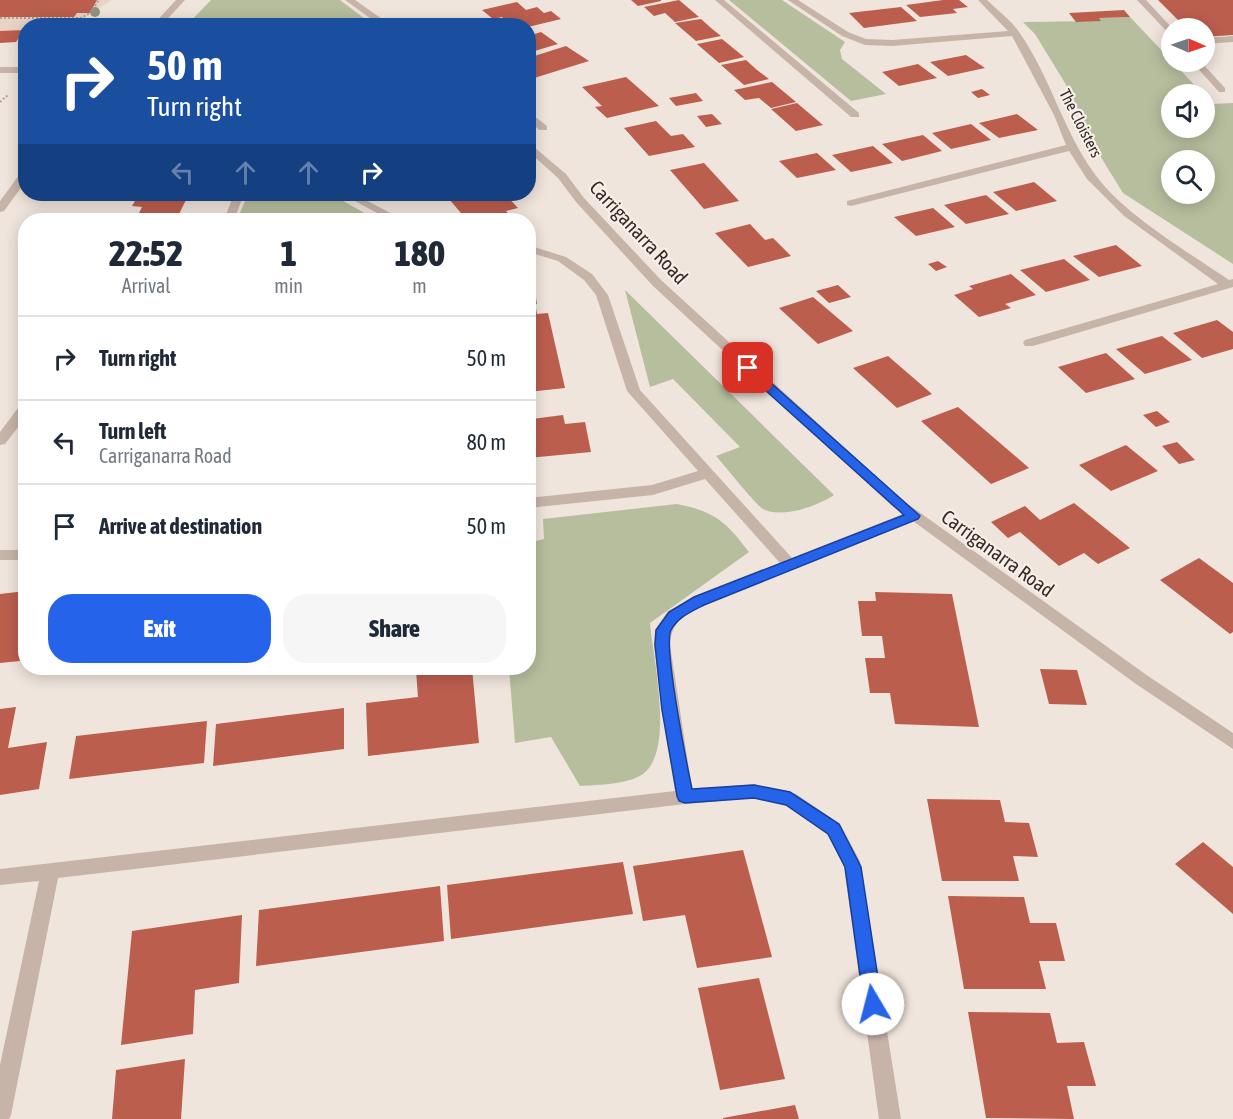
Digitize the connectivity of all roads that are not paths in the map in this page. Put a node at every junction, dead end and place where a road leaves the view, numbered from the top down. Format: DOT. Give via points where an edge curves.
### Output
graph roads {
  1 [pos="181,0"];
  2 [pos="349,0"];
  3 [pos="719,0"];
  4 [pos="792,0"];
  5 [pos="982,0"];
  6 [pos="1142,0"];
  7 [pos="164,18"];
  8 [pos="376,18"];
  9 [pos="1161,22"];
  10 [pos="1015,33"];
  11 [pos="1233,39"];
  12 [pos="1215,40"];
  13 [pos="0,70"];
  14 [pos="18,70"];
  15 [pos="1205,72"];
  16 [pos="1222,90"];
  17 [pos="855,115"];
  18 [pos="536,121"];
  19 [pos="543,128"];
  20 [pos="1072,147"];
  21 [pos="536,153"];
  22 [pos="18,184"];
  23 [pos="364,201"];
  24 [pos="851,203"];
  25 [pos="0,209"];
  26 [pos="386,213"];
  27 [pos="536,251"];
  28 [pos="1231,284"];
  29 [pos="1029,343"];
  30 [pos="18,417"];
  31 [pos="0,441"];
  32 [pos="707,473"];
  33 [pos="536,502"];
  34 [pos="913,516"];
  35 [pos="0,555"];
  36 [pos="18,555"];
  37 [pos="790,565"];
  38 [pos="1233,742"];
  39 [pos="685,796"];
  40 [pos="50,871"];
  41 [pos="0,876"];
  42 [pos="0,1115"];
  43 [pos="890,1119"];
  1 -- 7 [label="street"];
  2 -- 8 [label="street"];
  3 -- 17 [label="street"];
  4 -- 10 [label="street" via="845,34 865,42"];
  5 -- 10 [label="street, The Cloisters"];
  6 -- 9 [label="street"];
  10 -- 20 [label="street, The Cloisters"];
  11 -- 12 [label="street"];
  13 -- 14 [label="street"];
  15 -- 16 [label="street"];
  18 -- 19 [label="street"];
  20 -- 24 [label="street"];
  20 -- 28 [label="street, The Cloisters" via="1090,177 1128,213"];
  21 -- 34 [label="street, Carriganarra Road" via="562,176 657,283"];
  22 -- 25 [label="street"];
  23 -- 26 [label="street"];
  27 -- 32 [label="street" via="562,259 588,277 602,295 634,391"];
  28 -- 29 [label="street, The Cloisters"];
  30 -- 31 [label="street"];
  32 -- 33 [label="street" via="653,490"];
  32 -- 37 [label="street"];
  34 -- 37 [label="street"];
  34 -- 38 [label="street, Carriganarra Road"];
  35 -- 36 [label="street"];
  37 -- 39 [label="street" via="699,601 674,615 663,630 670,710"];
  39 -- 40 [label="street"];
  39 -- 43 [label="street" via="754,791 790,799 834,829 853,867"];
  40 -- 41 [label="street"];
  40 -- 42 [label="street"];
}
